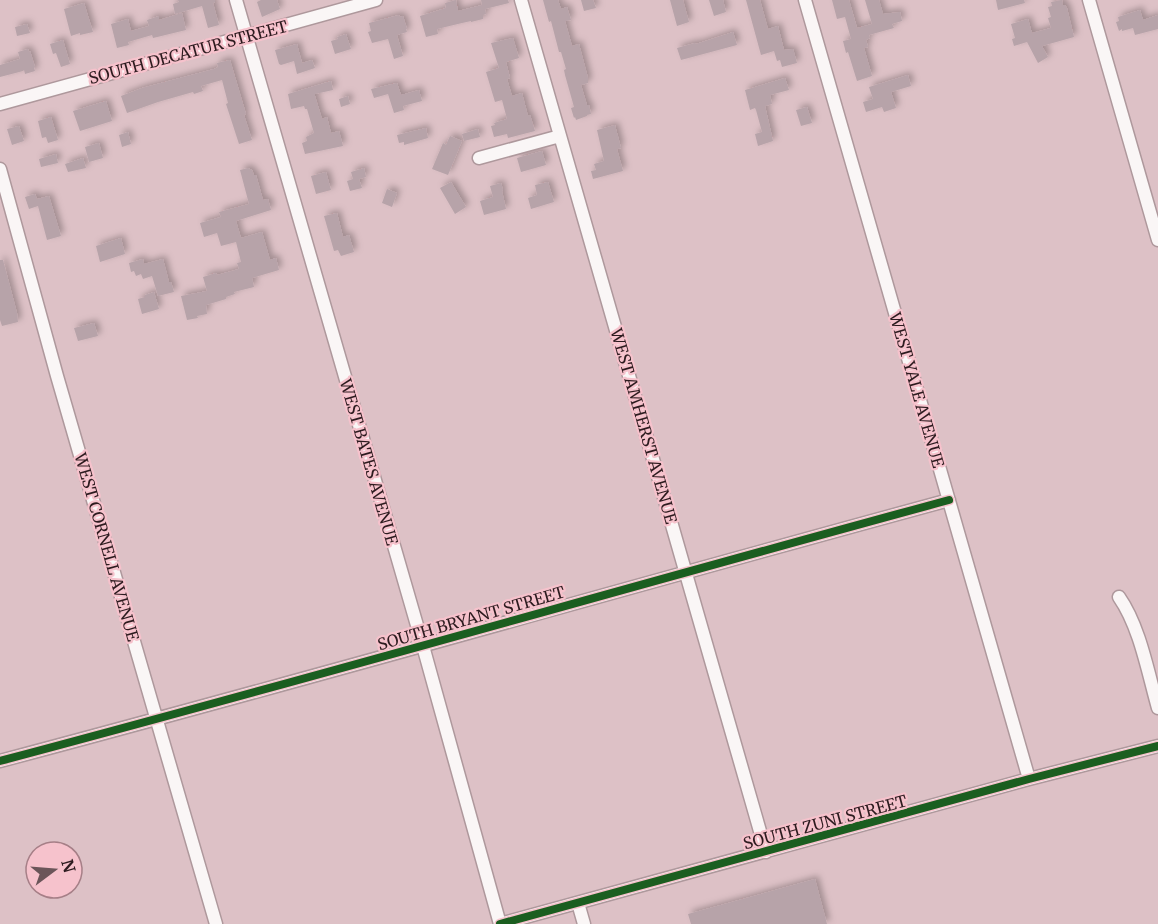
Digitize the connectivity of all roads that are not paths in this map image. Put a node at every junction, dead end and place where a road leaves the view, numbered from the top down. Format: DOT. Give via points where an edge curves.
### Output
graph roads {
  1 [pos="236,0"];
  2 [pos="376,0"];
  3 [pos="521,0"];
  4 [pos="804,0"];
  5 [pos="1089,0"];
  6 [pos="246,36"];
  7 [pos="0,104"];
  8 [pos="560,136"];
  9 [pos="479,158"];
  10 [pos="0,169"];
  11 [pos="1158,236"];
  12 [pos="949,500"];
  13 [pos="686,571"];
  14 [pos="1119,597"];
  15 [pos="423,646"];
  16 [pos="1158,708"];
  17 [pos="156,720"];
  18 [pos="1158,746"];
  19 [pos="0,761"];
  20 [pos="1029,779"];
  21 [pos="766,852"];
  22 [pos="578,903"];
  23 [pos="216,924"];
  24 [pos="500,924"];
  25 [pos="584,924"];
  1 -- 6 [label="street, WEST BATES AVENUE"];
  2 -- 6 [label="street, SOUTH DECATUR STREET"];
  3 -- 8 [label="street, WEST AMHERST AVENUE"];
  4 -- 12 [label="street, WEST YALE AVENUE"];
  5 -- 11 [label="street"];
  6 -- 7 [label="street, SOUTH DECATUR STREET"];
  6 -- 15 [label="street, WEST BATES AVENUE"];
  8 -- 9 [label="street"];
  8 -- 13 [label="street, WEST AMHERST AVENUE"];
  10 -- 17 [label="street, WEST CORNELL AVENUE"];
  12 -- 13 [label="street, SOUTH BRYANT STREET"];
  12 -- 20 [label="street, WEST YALE AVENUE"];
  13 -- 15 [label="street, SOUTH BRYANT STREET"];
  13 -- 21 [label="street, WEST AMHERST AVENUE"];
  14 -- 16 [label="street" via="1136,630"];
  15 -- 17 [label="street, SOUTH BRYANT STREET"];
  15 -- 24 [label="street, WEST BATES AVENUE"];
  17 -- 19 [label="street, SOUTH BRYANT STREET"];
  17 -- 23 [label="street, WEST CORNELL AVENUE"];
  18 -- 20 [label="street, SOUTH ZUNI STREET"];
  20 -- 21 [label="street, SOUTH ZUNI STREET"];
  21 -- 22 [label="street, SOUTH ZUNI STREET"];
  22 -- 24 [label="street, SOUTH ZUNI STREET"];
  22 -- 25 [label="street"];
}
